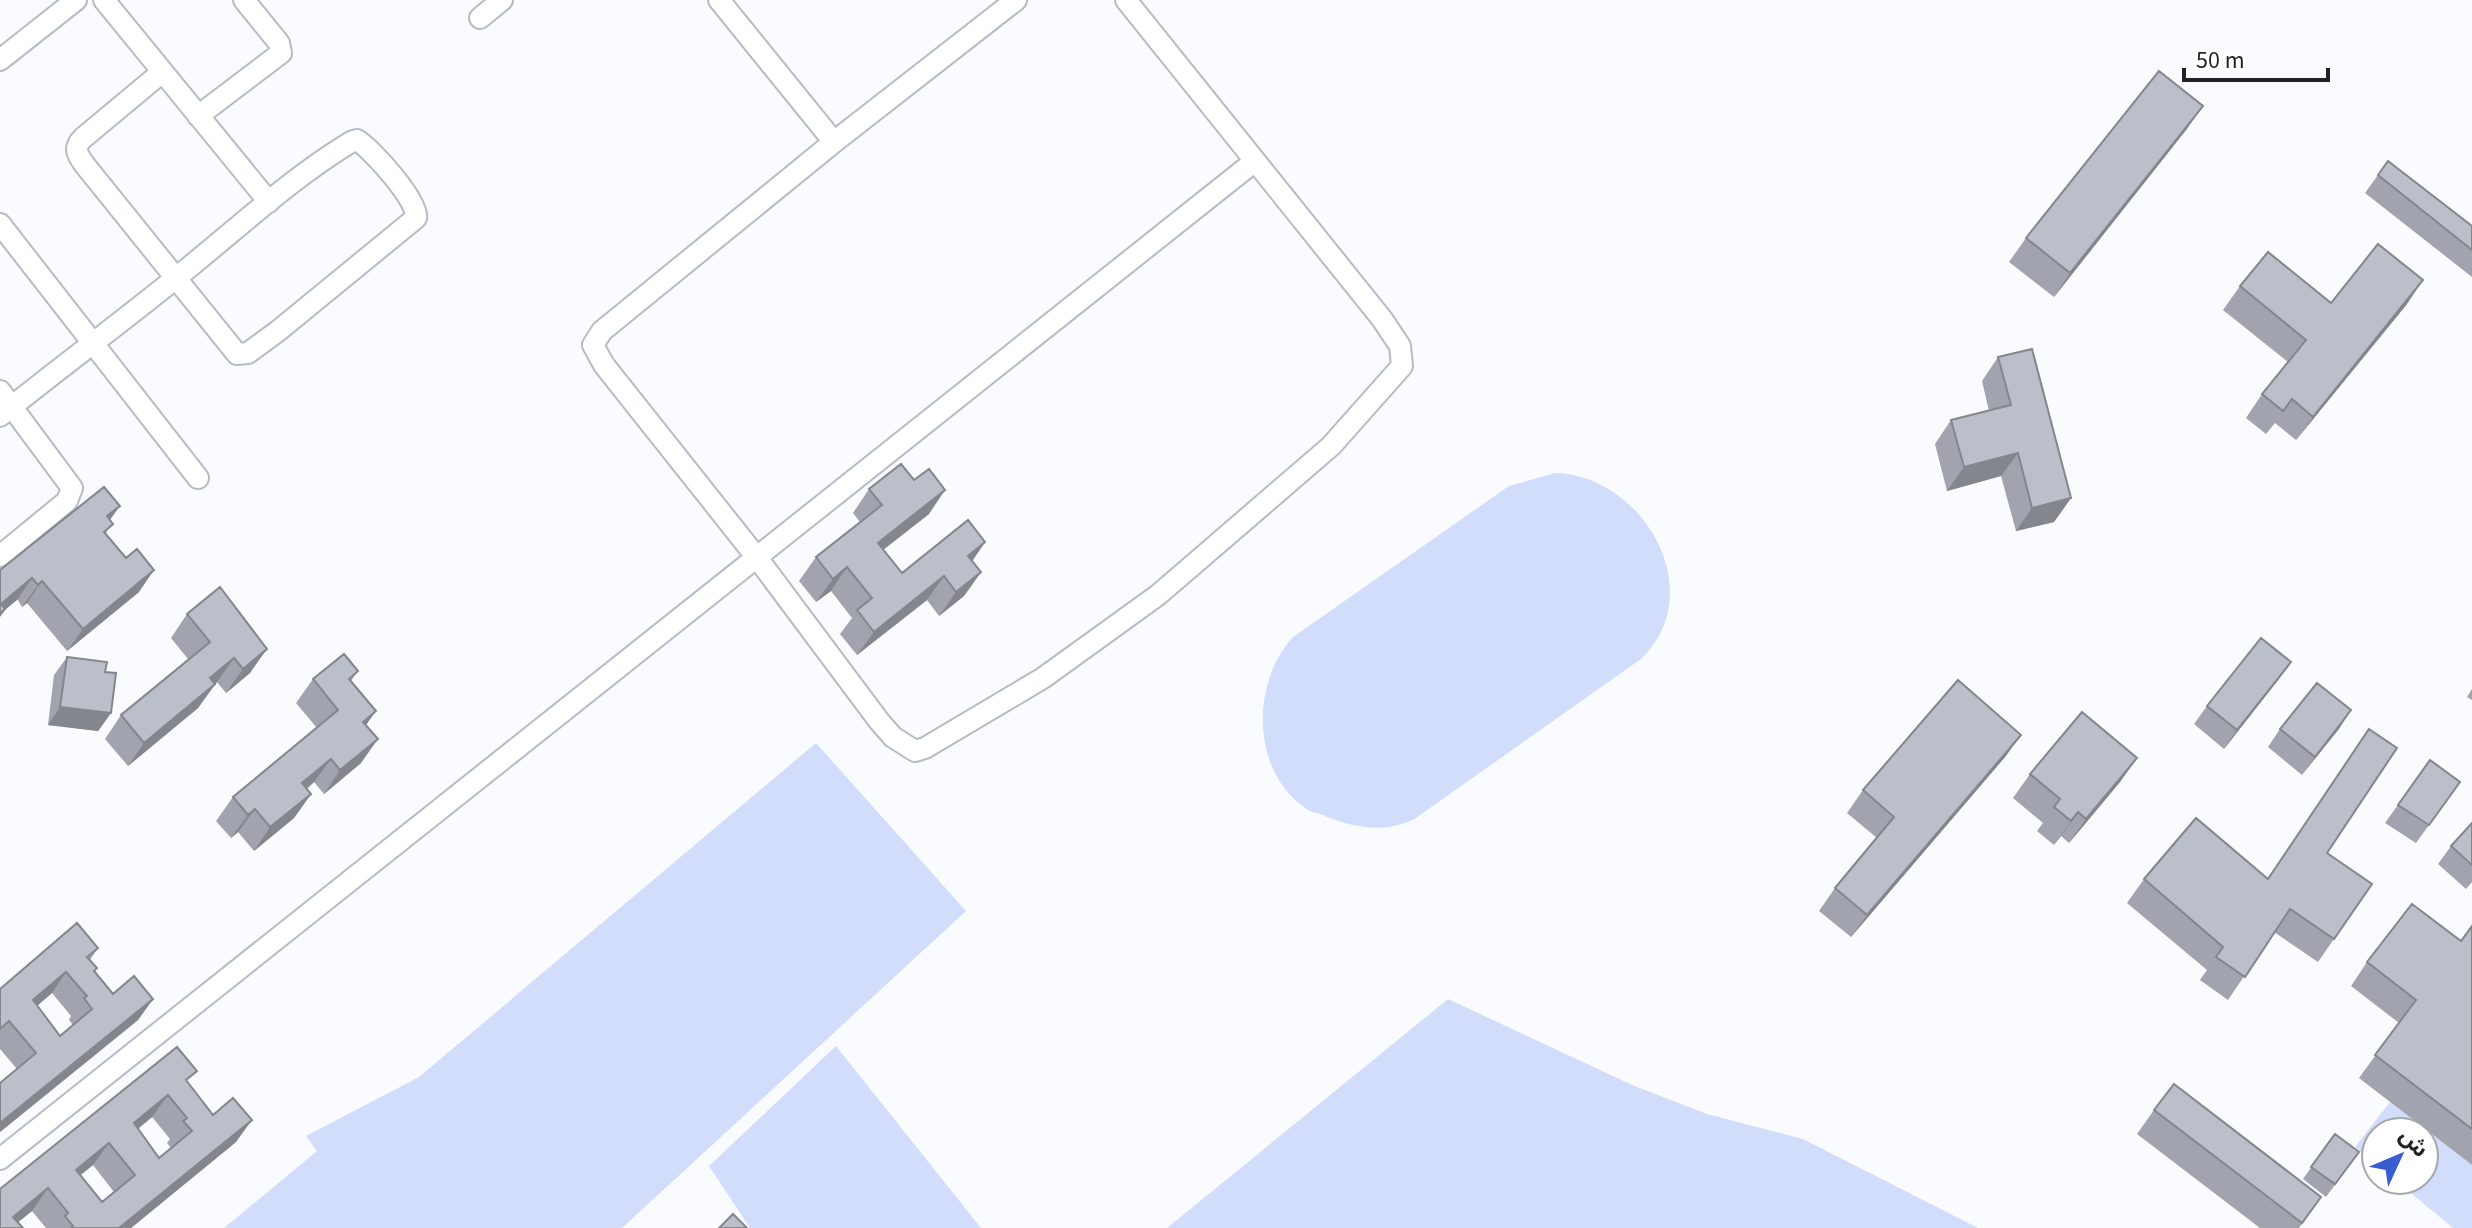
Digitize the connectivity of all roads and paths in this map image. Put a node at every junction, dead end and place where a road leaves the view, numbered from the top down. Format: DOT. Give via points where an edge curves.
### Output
graph roads {
  1 [pos="76,0"];
  2 [pos="104,0"];
  3 [pos="244,0"];
  4 [pos="502,0"];
  5 [pos="719,0"];
  6 [pos="1016,0"];
  7 [pos="1126,0"];
  8 [pos="480,18"];
  9 [pos="0,60"];
  10 [pos="161,73"];
  11 [pos="198,116"];
  12 [pos="834,142"];
  13 [pos="1255,161"];
  14 [pos="269,202"];
  15 [pos="0,224"];
  16 [pos="175,279"];
  17 [pos="93,340"];
  18 [pos="4,404"];
  19 [pos="198,478"];
  20 [pos="0,556"];
  21 [pos="758,559"];
  22 [pos="0,1159"];
  1 -- 9 [label="street"];
  2 -- 10 [label="street"];
  3 -- 11 [label="street" via="279,43 281,53"];
  4 -- 8 [label="street"];
  5 -- 12 [label="street"];
  6 -- 12 [label="street"];
  7 -- 13 [label="street"];
  10 -- 11 [label="street"];
  10 -- 16 [label="street" via="76,149"];
  11 -- 14 [label="street"];
  12 -- 21 [label="street" via="602,331 593,345"];
  13 -- 21 [label="street"];
  13 -- 21 [label="street" via="1395,337 1403,352 1402,366 1331,446 1158,595 1043,678 915,751 879,721"];
  14 -- 16 [label="street"];
  14 -- 16 [label="street" via="357,140 388,171 418,214 373,256 243,355 233,351"];
  15 -- 17 [label="street"];
  16 -- 17 [label="street"];
  17 -- 18 [label="street"];
  17 -- 19 [label="street"];
  18 -- 20 [label="street" via="63,471 72,492"];
  21 -- 22 [label="street"];
}
